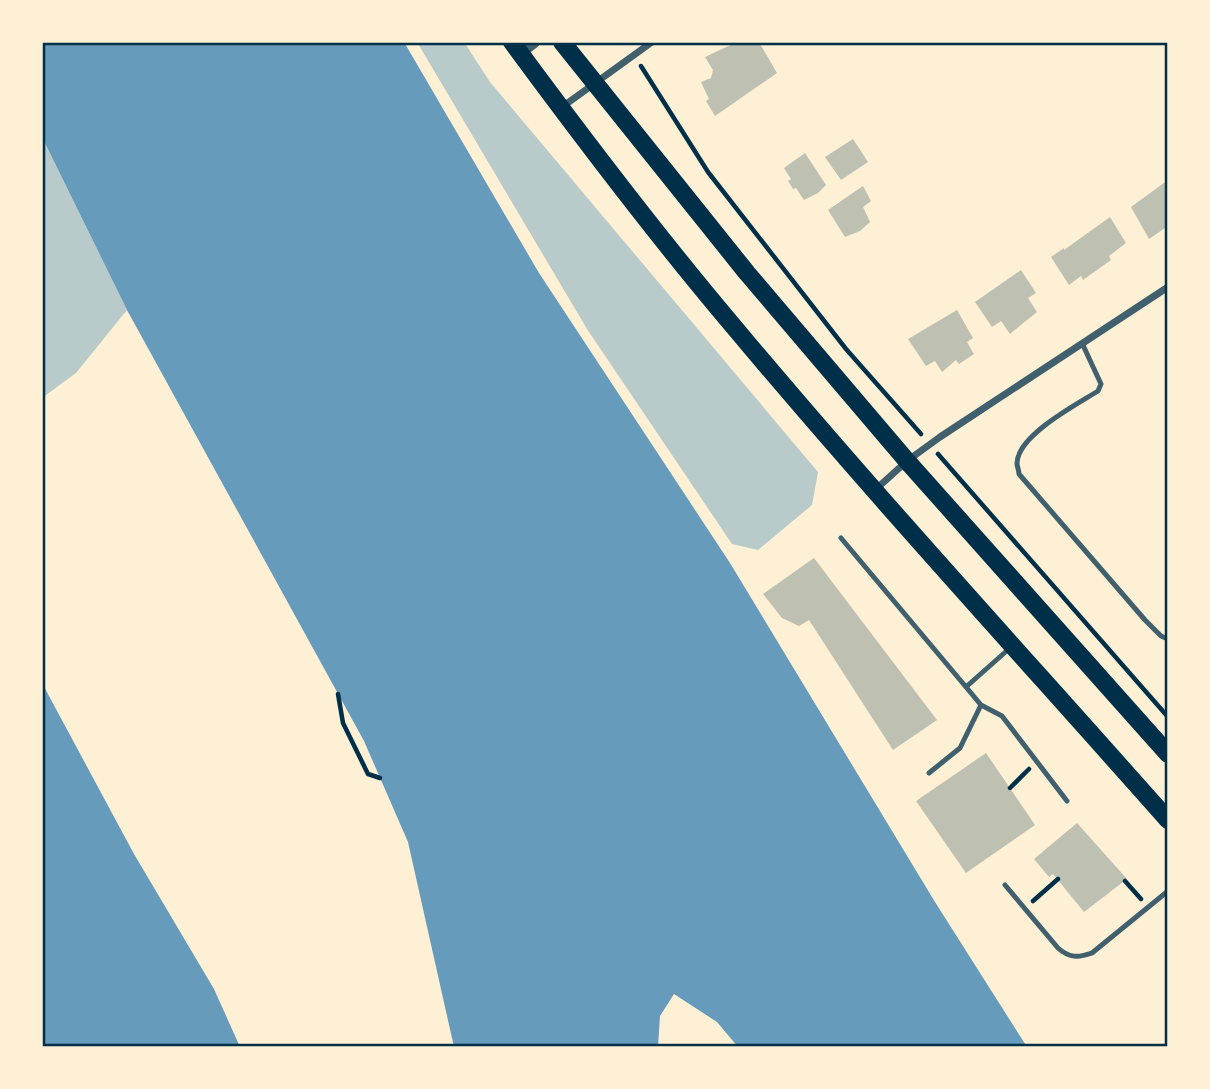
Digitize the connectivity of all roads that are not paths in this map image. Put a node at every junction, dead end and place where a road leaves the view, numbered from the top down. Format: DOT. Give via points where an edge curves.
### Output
graph roads {
  1 [pos="562,42"];
  2 [pos="652,42"];
  3 [pos="522,46"];
  4 [pos="594,83"];
  5 [pos="560,108"];
  6 [pos="1168,287"];
  7 [pos="1082,343"];
  8 [pos="906,461"];
  9 [pos="874,490"];
  10 [pos="841,538"];
  11 [pos="1168,639"];
  12 [pos="1013,645"];
  13 [pos="966,687"];
  14 [pos="981,705"];
  15 [pos="1165,747"];
  16 [pos="929,773"];
  17 [pos="1067,801"];
  18 [pos="1168,820"];
  19 [pos="1006,885"];
  20 [pos="1168,891"];
  1 -- 4 [label="main road"];
  2 -- 4 [label="street"];
  3 -- 5 [label="main road"];
  4 -- 5 [label="street"];
  4 -- 8 [label="main road"];
  5 -- 9 [label="main road" via="728,320"];
  6 -- 7 [label="street"];
  7 -- 8 [label="street"];
  7 -- 11 [label="lane" via="1101,384 1098,391 1034,433 1017,463 1020,474 1145,620"];
  8 -- 9 [label="street"];
  8 -- 15 [label="main road"];
  9 -- 12 [label="main road"];
  10 -- 13 [label="lane"];
  12 -- 13 [label="lane"];
  12 -- 18 [label="main road"];
  13 -- 14 [label="lane"];
  14 -- 16 [label="lane" via="960,748"];
  14 -- 17 [label="lane" via="1002,716"];
  19 -- 20 [label="lane" via="1066,956 1080,957 1092,953"];
}
